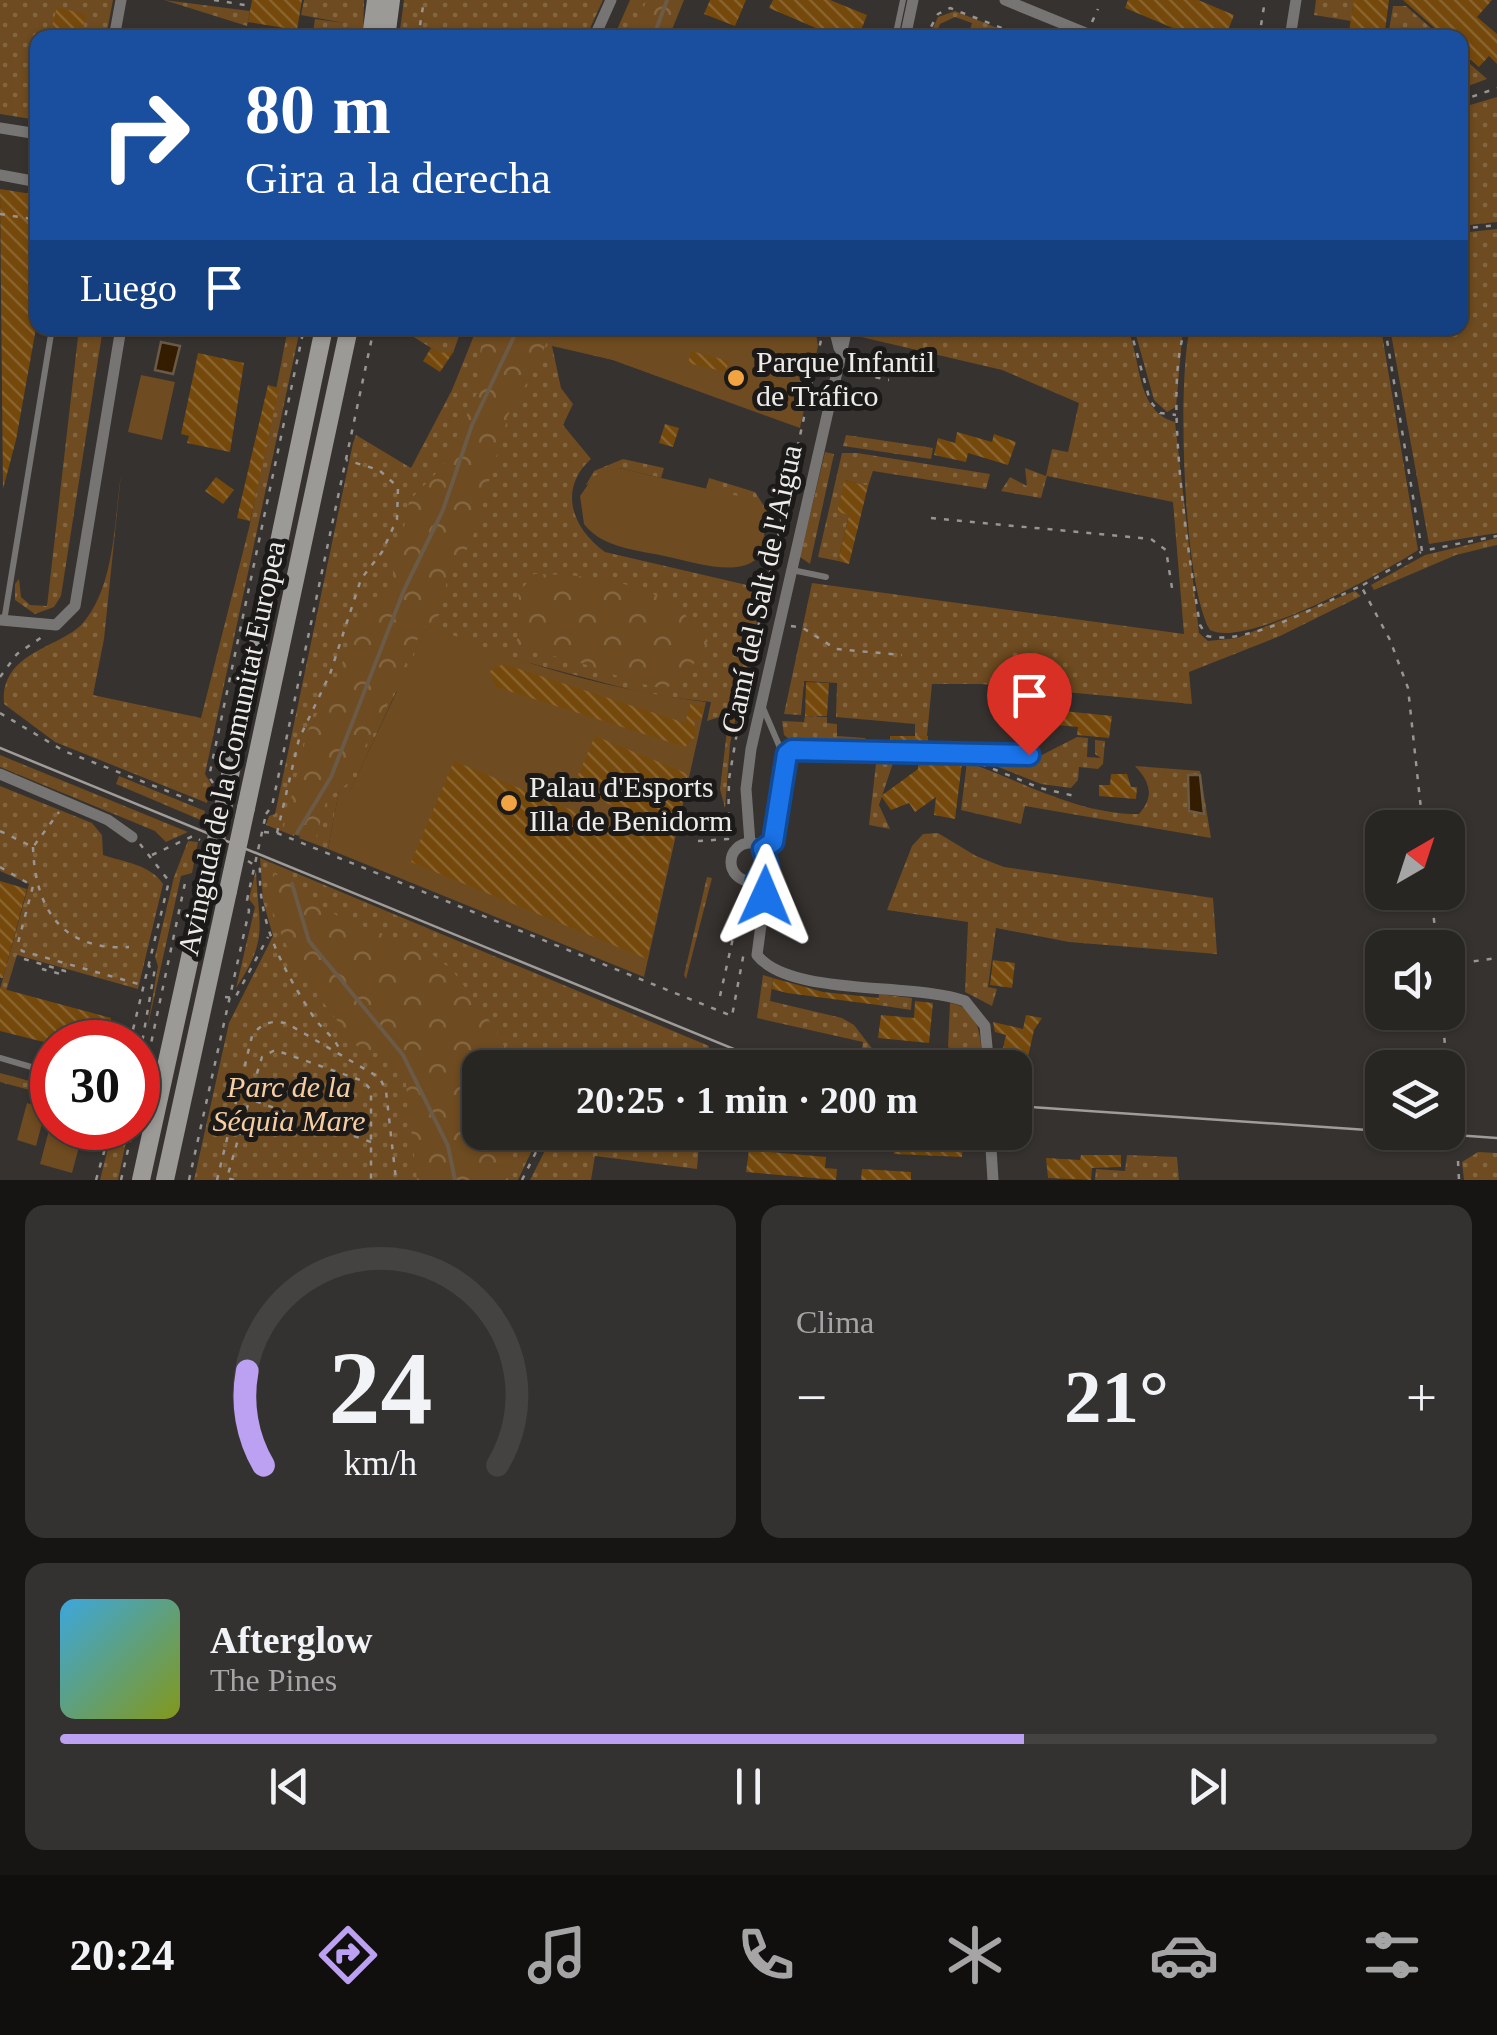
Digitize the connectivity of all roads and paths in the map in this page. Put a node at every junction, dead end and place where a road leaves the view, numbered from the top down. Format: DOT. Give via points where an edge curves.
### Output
graph roads {
  1 [pos="120,0"];
  2 [pos="214,0"];
  3 [pos="376,0"];
  4 [pos="391,0"];
  5 [pos="424,0"];
  6 [pos="611,0"];
  7 [pos="903,0"];
  8 [pos="913,0"];
  9 [pos="1005,0"];
  10 [pos="1265,0"];
  11 [pos="1296,0"];
  12 [pos="251,6"];
  13 [pos="1098,9"];
  14 [pos="115,30"];
  15 [pos="373,30"];
  16 [pos="387,30"];
  17 [pos="419,30"];
  18 [pos="598,30"];
  19 [pos="897,30"];
  20 [pos="907,30"];
  21 [pos="929,30"];
  22 [pos="1007,30"];
  23 [pos="1080,30"];
  24 [pos="1094,30"];
  25 [pos="1259,30"];
  26 [pos="1291,30"];
  27 [pos="1497,88"];
  28 [pos="1468,98"];
  29 [pos="0,128"];
  30 [pos="30,133"];
  31 [pos="0,175"];
  32 [pos="30,181"];
  33 [pos="0,214"];
  34 [pos="30,219"];
  35 [pos="1497,225"];
  36 [pos="1468,229"];
  37 [pos="51,335"];
  38 [pos="120,335"];
  39 [pos="303,335"];
  40 [pos="322,335"];
  41 [pos="347,335"];
  42 [pos="372,335"];
  43 [pos="821,335"];
  44 [pos="836,335"];
  45 [pos="844,335"];
  46 [pos="1132,335"];
  47 [pos="1183,335"];
  48 [pos="1386,335"];
  49 [pos="839,348"];
  50 [pos="834,368"];
  51 [pos="888,380"];
  52 [pos="1177,414"];
  53 [pos="345,460"];
  54 [pos="930,518"];
  55 [pos="1497,536"];
  56 [pos="1422,551"];
  57 [pos="790,570"];
  58 [pos="826,577"];
  59 [pos="1360,586"];
  60 [pos="1172,588"];
  61 [pos="2,621"];
  62 [pos="780,624"];
  63 [pos="44,628"];
  64 [pos="902,655"];
  65 [pos="0,676"];
  66 [pos="761,704"];
  67 [pos="0,712"];
  68 [pos="944,750"];
  69 [pos="787,754"];
  70 [pos="1029,755"];
  71 [pos="0,774"];
  72 [pos="220,792"];
  73 [pos="1079,797"];
  74 [pos="63,801"];
  75 [pos="198,803"];
  76 [pos="1421,810"];
  77 [pos="0,832"];
  78 [pos="264,832"];
  79 [pos="277,833"];
  80 [pos="193,836"];
  81 [pos="132,837"];
  82 [pos="698,841"];
  83 [pos="750,843"];
  84 [pos="33,847"];
  85 [pos="763,849"];
  86 [pos="152,855"];
  87 [pos="258,866"];
  88 [pos="0,867"];
  89 [pos="201,878"];
  90 [pos="757,880"];
  91 [pos="755,894"];
  92 [pos="268,935"];
  93 [pos="746,942"];
  94 [pos="129,948"];
  95 [pos="1497,958"];
  96 [pos="24,959"];
  97 [pos="1465,963"];
  98 [pos="146,966"];
  99 [pos="42,969"];
  100 [pos="142,985"];
  101 [pos="720,996"];
  102 [pos="227,998"];
  103 [pos="135,1020"];
  104 [pos="146,1020"];
  105 [pos="156,1020"];
  106 [pos="987,1050"];
  107 [pos="341,1055"];
  108 [pos="0,1058"];
  109 [pos="30,1067"];
  110 [pos="249,1099"];
  111 [pos="371,1142"];
  112 [pos="104,1150"];
  113 [pos="128,1150"];
  114 [pos="537,1150"];
  115 [pos="992,1150"];
  116 [pos="1458,1162"];
  117 [pos="227,1179"];
  118 [pos="96,1180"];
  119 [pos="121,1180"];
  120 [pos="142,1180"];
  121 [pos="165,1180"];
  122 [pos="190,1180"];
  123 [pos="217,1180"];
  124 [pos="234,1180"];
  125 [pos="371,1180"];
  126 [pos="396,1180"];
  127 [pos="522,1180"];
  128 [pos="994,1180"];
  129 [pos="1459,1180"];
  1 -- 14 [label="street"];
  2 -- 12 [label="path"];
  3 -- 15 [label="main road"];
  4 -- 16 [label="main road"];
  5 -- 17 [label="path"];
  6 -- 18 [label="street"];
  7 -- 19 [label="lane"];
  8 -- 20 [label="street"];
  9 -- 23 [label="street"];
  10 -- 25 [label="path"];
  11 -- 26 [label="street"];
  13 -- 24 [label="path"];
  21 -- 22 [label="path" via="950,8"];
  27 -- 28 [label="path"];
  29 -- 30 [label="street"];
  31 -- 32 [label="street"];
  33 -- 34 [label="path"];
  35 -- 36 [label="path"];
  37 -- 61 [label="lane"];
  38 -- 63 [label="street" via="78,597 63,621"];
  39 -- 72 [label="path" via="209,777"];
  40 -- 72 [label="main road, Avinguda de la Comunitat Europea"];
  41 -- 121 [label="main road, Avinguda de la Comunitat Europea, bridge"];
  42 -- 53 [label="path"];
  43 -- 82 [label="path" via="745,686 729,779 728,840"];
  44 -- 49 [label="street"];
  45 -- 49 [label="street, Camí del Salt de l'Aigua"];
  46 -- 52 [label="path" via="1150,402 1160,413"];
  47 -- 52 [label="path"];
  48 -- 56 [label="path"];
  49 -- 50 [label="street, Camí del Salt de l'Aigua"];
  50 -- 51 [label="path"];
  50 -- 57 [label="street, Camí del Salt de l'Aigua"];
  52 -- 59 [label="path" via="1196,604 1207,636 1253,632"];
  53 -- 79 [label="path" via="391,479 398,487 397,519 362,578 330,674 299,739"];
  53 -- 102 [label="path, bridge"];
  54 -- 60 [label="path" via="1150,539 1166,550"];
  55 -- 56 [label="path"];
  56 -- 59 [label="path"];
  57 -- 58 [label="lane"];
  57 -- 62 [label="street, Camí del Salt de l'Aigua"];
  59 -- 76 [label="path" via="1408,688"];
  61 -- 63 [label="street"];
  62 -- 64 [label="path" via="803,628 836,649"];
  62 -- 66 [label="street, Camí del Salt de l'Aigua"];
  63 -- 65 [label="path"];
  66 -- 69 [label="lane"];
  66 -- 83 [label="street, Camí del Salt de l'Aigua" via="746,790"];
  67 -- 75 [label="path" via="64,751"];
  68 -- 69 [label="lane"];
  68 -- 70 [label="lane"];
  68 -- 73 [label="path"];
  69 -- 85 [label="lane" via="773,842"];
  71 -- 74 [label="street"];
  72 -- 89 [label="main road, Avinguda de la Comunitat Europea, bridge"];
  74 -- 81 [label="street"];
  74 -- 84 [label="path"];
  77 -- 84 [label="path"];
  78 -- 79 [label="path"];
  79 -- 93 [label="path" via="732,1016"];
  80 -- 86 [label="path"];
  81 -- 86 [label="path"];
  83 -- 85 [label="street"];
  83 -- 90 [label="street" via="736,848 732,867 739,877"];
  84 -- 94 [label="path" via="52,922 71,935"];
  85 -- 90 [label="street" via="768,866"];
  86 -- 98 [label="path" via="168,882"];
  87 -- 92 [label="path"];
  88 -- 100 [label="path" via="33,886 18,943 22,951"];
  89 -- 105 [label="path" via="185,883"];
  89 -- 120 [label="main road, Avinguda de la Comunitat Europea"];
  90 -- 106 [label="street" via="765,896 757,955 762,962 794,976 965,1001 985,1026"];
  91 -- 101 [label="path" via="744,889"];
  92 -- 102 [label="path" via="235,998"];
  92 -- 107 [label="path"];
  95 -- 97 [label="path"];
  96 -- 99 [label="path" via="65,971"];
  98 -- 100 [label="path"];
  98 -- 104 [label="path" via="156,968"];
  100 -- 103 [label="path"];
  102 -- 122 [label="path"];
  107 -- 123 [label="path" via="282,1022 255,1031"];
  107 -- 126 [label="path" via="385,1087"];
  108 -- 109 [label="lane"];
  110 -- 111 [label="path"];
  110 -- 111 [label="path" via="262,1057 276,1050 359,1078 371,1090"];
  110 -- 117 [label="path"];
  111 -- 125 [label="path"];
  112 -- 118 [label="path"];
  113 -- 119 [label="path"];
  114 -- 127 [label="path"];
  115 -- 128 [label="street"];
  116 -- 129 [label="path"];
  117 -- 124 [label="path"];
}
